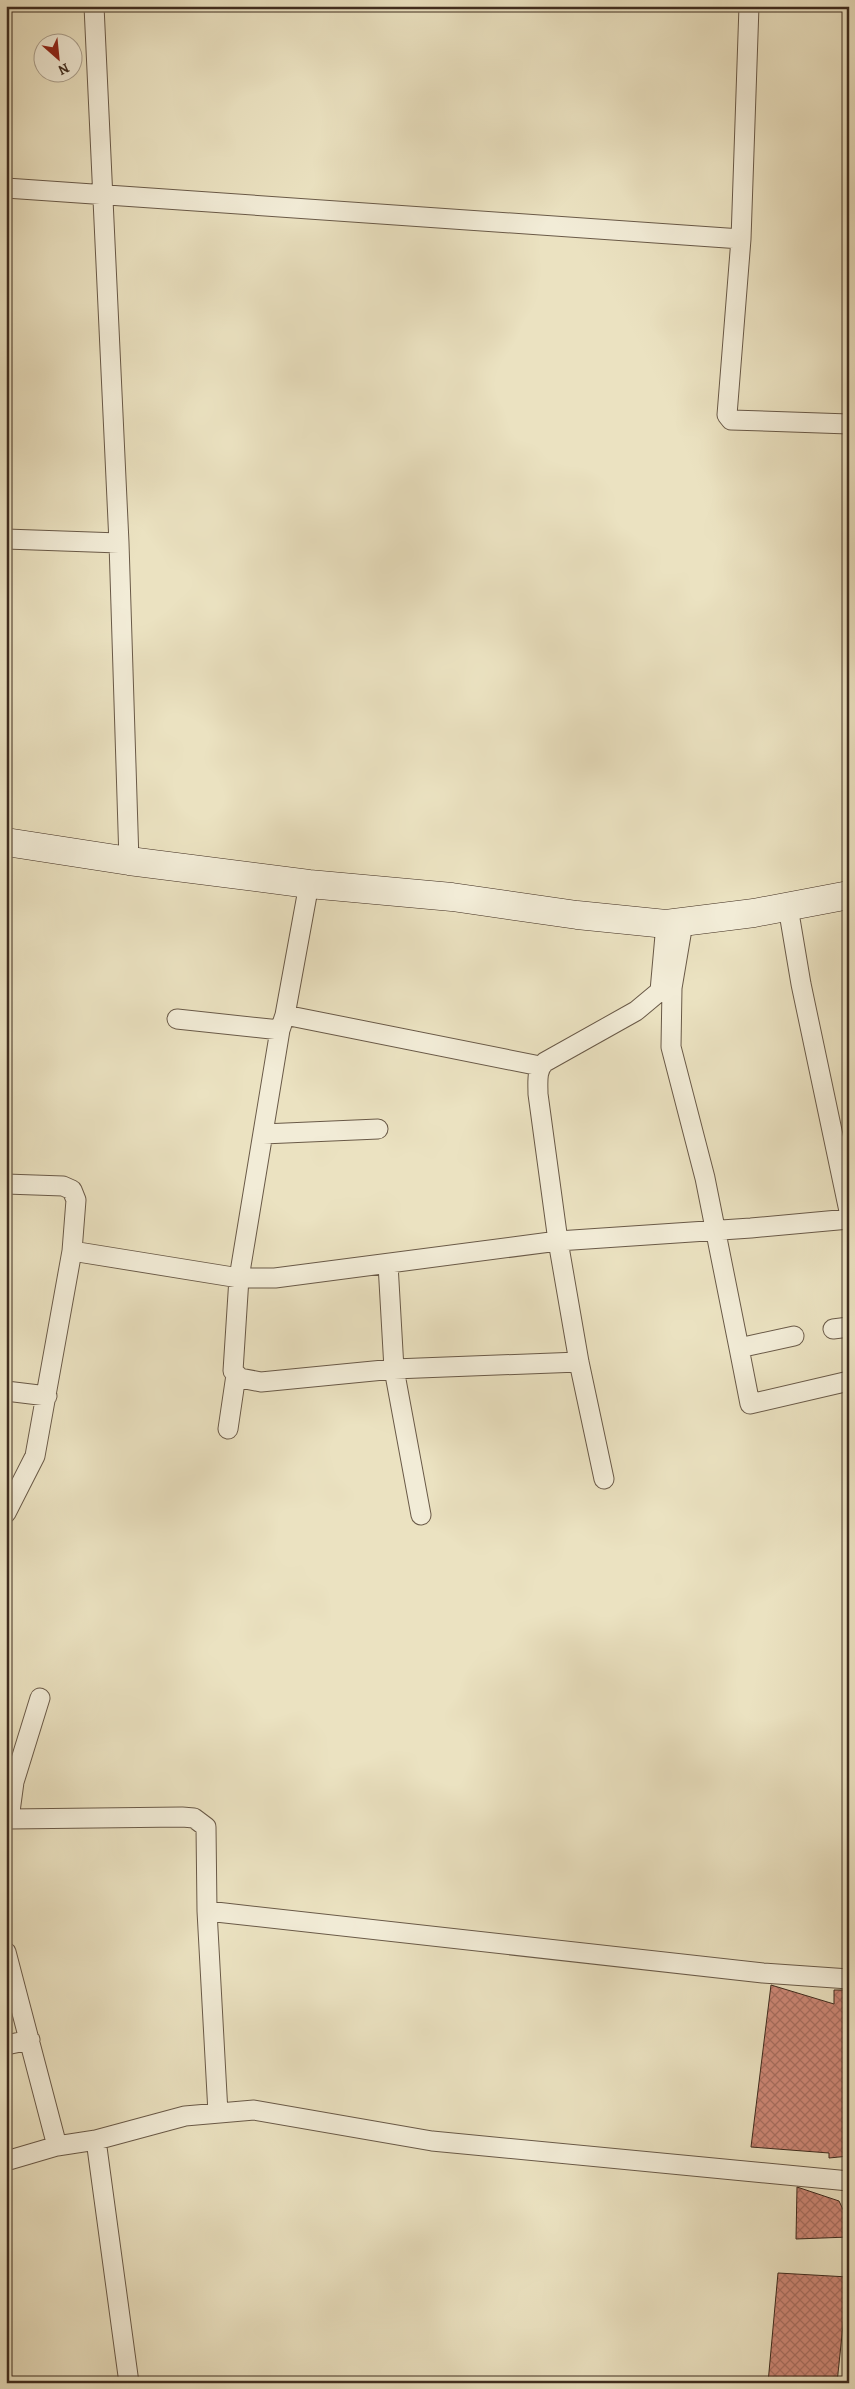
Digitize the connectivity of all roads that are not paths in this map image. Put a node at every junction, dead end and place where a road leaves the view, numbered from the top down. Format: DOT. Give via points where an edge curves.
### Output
graph roads {
  1 [pos="94,6"];
  2 [pos="748,6"];
  3 [pos="6,188"];
  4 [pos="104,194"];
  5 [pos="741,238"];
  6 [pos="849,424"];
  7 [pos="6,539"];
  8 [pos="118,543"];
  9 [pos="6,842"];
  10 [pos="129,861"];
  11 [pos="309,884"];
  12 [pos="849,895"];
  13 [pos="788,907"];
  14 [pos="674,924"];
  15 [pos="178,1019"];
  16 [pos="282,1022"];
  17 [pos="540,1066"];
  18 [pos="378,1129"];
  19 [pos="263,1134"];
  20 [pos="6,1184"];
  21 [pos="849,1210"];
  22 [pos="849,1219"];
  23 [pos="717,1230"];
  24 [pos="558,1241"];
  25 [pos="72,1251"];
  26 [pos="388,1264"];
  27 [pos="239,1278"];
  28 [pos="794,1336"];
  29 [pos="739,1348"];
  30 [pos="579,1362"];
  31 [pos="394,1369"];
  32 [pos="236,1376"];
  33 [pos="849,1381"];
  34 [pos="6,1391"];
  35 [pos="46,1396"];
  36 [pos="228,1429"];
  37 [pos="604,1479"];
  38 [pos="6,1513"];
  39 [pos="420,1515"];
  40 [pos="40,1698"];
  41 [pos="8,1819"];
  42 [pos="207,1911"];
  43 [pos="6,1952"];
  44 [pos="849,1979"];
  45 [pos="30,2040"];
  46 [pos="6,2045"];
  47 [pos="218,2113"];
  48 [pos="96,2140"];
  49 [pos="57,2146"];
  50 [pos="6,2161"];
  51 [pos="849,2181"];
  52 [pos="129,2383"];
  1 -- 4 [label="street"];
  2 -- 5 [label="street"];
  3 -- 4 [label="street"];
  4 -- 5 [label="street"];
  4 -- 8 [label="street"];
  5 -- 6 [label="street" via="727,414 731,420"];
  7 -- 8 [label="street"];
  8 -- 10 [label="street"];
  9 -- 10 [label="street"];
  10 -- 11 [label="street"];
  11 -- 14 [label="street" via="452,897 577,915"];
  11 -- 16 [label="street"];
  12 -- 13 [label="street"];
  13 -- 14 [label="street"];
  13 -- 21 [label="street"];
  14 -- 17 [label="street" via="660,991 636,1011"];
  14 -- 23 [label="street" via="671,1047"];
  15 -- 16 [label="street"];
  16 -- 17 [label="street"];
  16 -- 19 [label="street"];
  17 -- 24 [label="street" via="538,1094"];
  18 -- 19 [label="street"];
  19 -- 27 [label="street"];
  20 -- 25 [label="street" via="63,1186 72,1190 76,1200"];
  22 -- 23 [label="street"];
  23 -- 24 [label="street"];
  23 -- 29 [label="street"];
  24 -- 26 [label="street"];
  24 -- 30 [label="street"];
  25 -- 27 [label="street"];
  25 -- 35 [label="street"];
  26 -- 27 [label="street" via="275,1278"];
  26 -- 31 [label="street"];
  27 -- 32 [label="street" via="232,1367"];
  28 -- 29 [label="street"];
  29 -- 33 [label="street" via="750,1404"];
  30 -- 31 [label="street"];
  30 -- 37 [label="street"];
  31 -- 32 [label="street" via="261,1382"];
  31 -- 39 [label="street"];
  32 -- 36 [label="street"];
  34 -- 35 [label="street"];
  35 -- 38 [label="street" via="34,1456"];
  40 -- 41 [label="street" via="14,1782"];
  41 -- 42 [label="street" via="194,1818 202,1822 207,1834"];
  42 -- 44 [label="street"];
  42 -- 47 [label="street"];
  43 -- 45 [label="street"];
  45 -- 46 [label="street"];
  45 -- 49 [label="street"];
  47 -- 48 [label="street" via="185,2116"];
  47 -- 51 [label="street" via="254,2110 432,2141"];
  48 -- 49 [label="street"];
  48 -- 52 [label="street"];
  49 -- 50 [label="street"];
}
